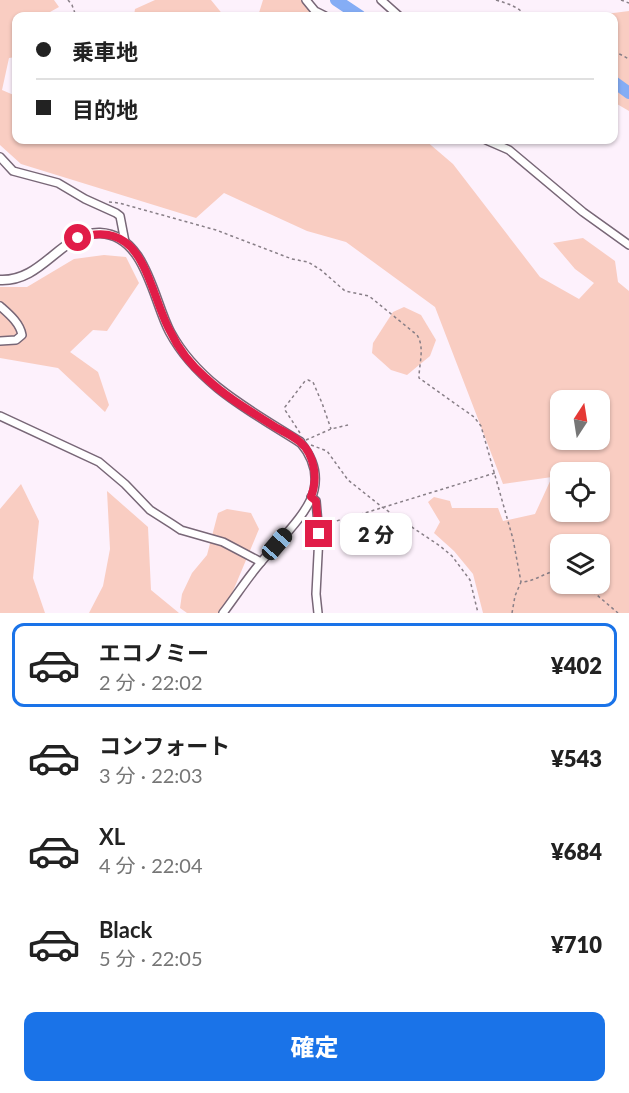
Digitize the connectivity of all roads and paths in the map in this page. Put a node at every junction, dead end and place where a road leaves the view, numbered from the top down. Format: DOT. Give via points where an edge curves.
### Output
graph roads {
  1 [pos="306,0"];
  2 [pos="381,0"];
  3 [pos="496,0"];
  4 [pos="621,0"];
  5 [pos="629,3"];
  6 [pos="317,12"];
  7 [pos="394,12"];
  8 [pos="522,12"];
  9 [pos="495,144"];
  10 [pos="0,157"];
  11 [pos="93,202"];
  12 [pos="125,242"];
  13 [pos="629,245"];
  14 [pos="0,280"];
  15 [pos="0,306"];
  16 [pos="0,341"];
  17 [pos="0,416"];
  18 [pos="348,425"];
  19 [pos="331,429"];
  20 [pos="302,442"];
  21 [pos="495,473"];
  22 [pos="311,497"];
  23 [pos="382,507"];
  24 [pos="318,523"];
  25 [pos="261,562"];
  26 [pos="550,572"];
  27 [pos="521,582"];
  28 [pos="596,594"];
  29 [pos="223,613"];
  30 [pos="318,613"];
  31 [pos="478,613"];
  32 [pos="512,613"];
  33 [pos="618,613"];
  1 -- 6 [label="street"];
  2 -- 7 [label="street"];
  3 -- 8 [label="path" via="512,4"];
  4 -- 5 [label="path"];
  9 -- 13 [label="street" via="509,150"];
  10 -- 11 [label="street" via="12,171 58,183"];
  11 -- 12 [label="street" via="120,216"];
  11 -- 21 [label="path" via="119,203 216,230 308,262 345,291 369,296 417,335 419,378 478,421"];
  12 -- 14 [label="street" via="102,233 91,234 78,238 21,278"];
  12 -- 20 [label="street" via="142,263 170,331 192,364 218,389"];
  15 -- 16 [label="street" via="22,331 16,340"];
  17 -- 25 [label="street" via="99,462 150,510 172,525 223,542"];
  18 -- 19 [label="path"];
  19 -- 20 [label="path"];
  19 -- 20 [label="path" via="313,382 305,381 285,407"];
  20 -- 22 [label="street" via="314,467"];
  20 -- 23 [label="path" via="327,451 348,480"];
  21 -- 23 [label="path"];
  21 -- 27 [label="path"];
  22 -- 24 [label="street" via="316,501"];
  22 -- 25 [label="street"];
  23 -- 24 [label="path"];
  23 -- 31 [label="path" via="452,556 470,580"];
  24 -- 30 [label="street"];
  25 -- 29 [label="street"];
  26 -- 27 [label="path"];
  27 -- 32 [label="path"];
  28 -- 33 [label="path"];
}
